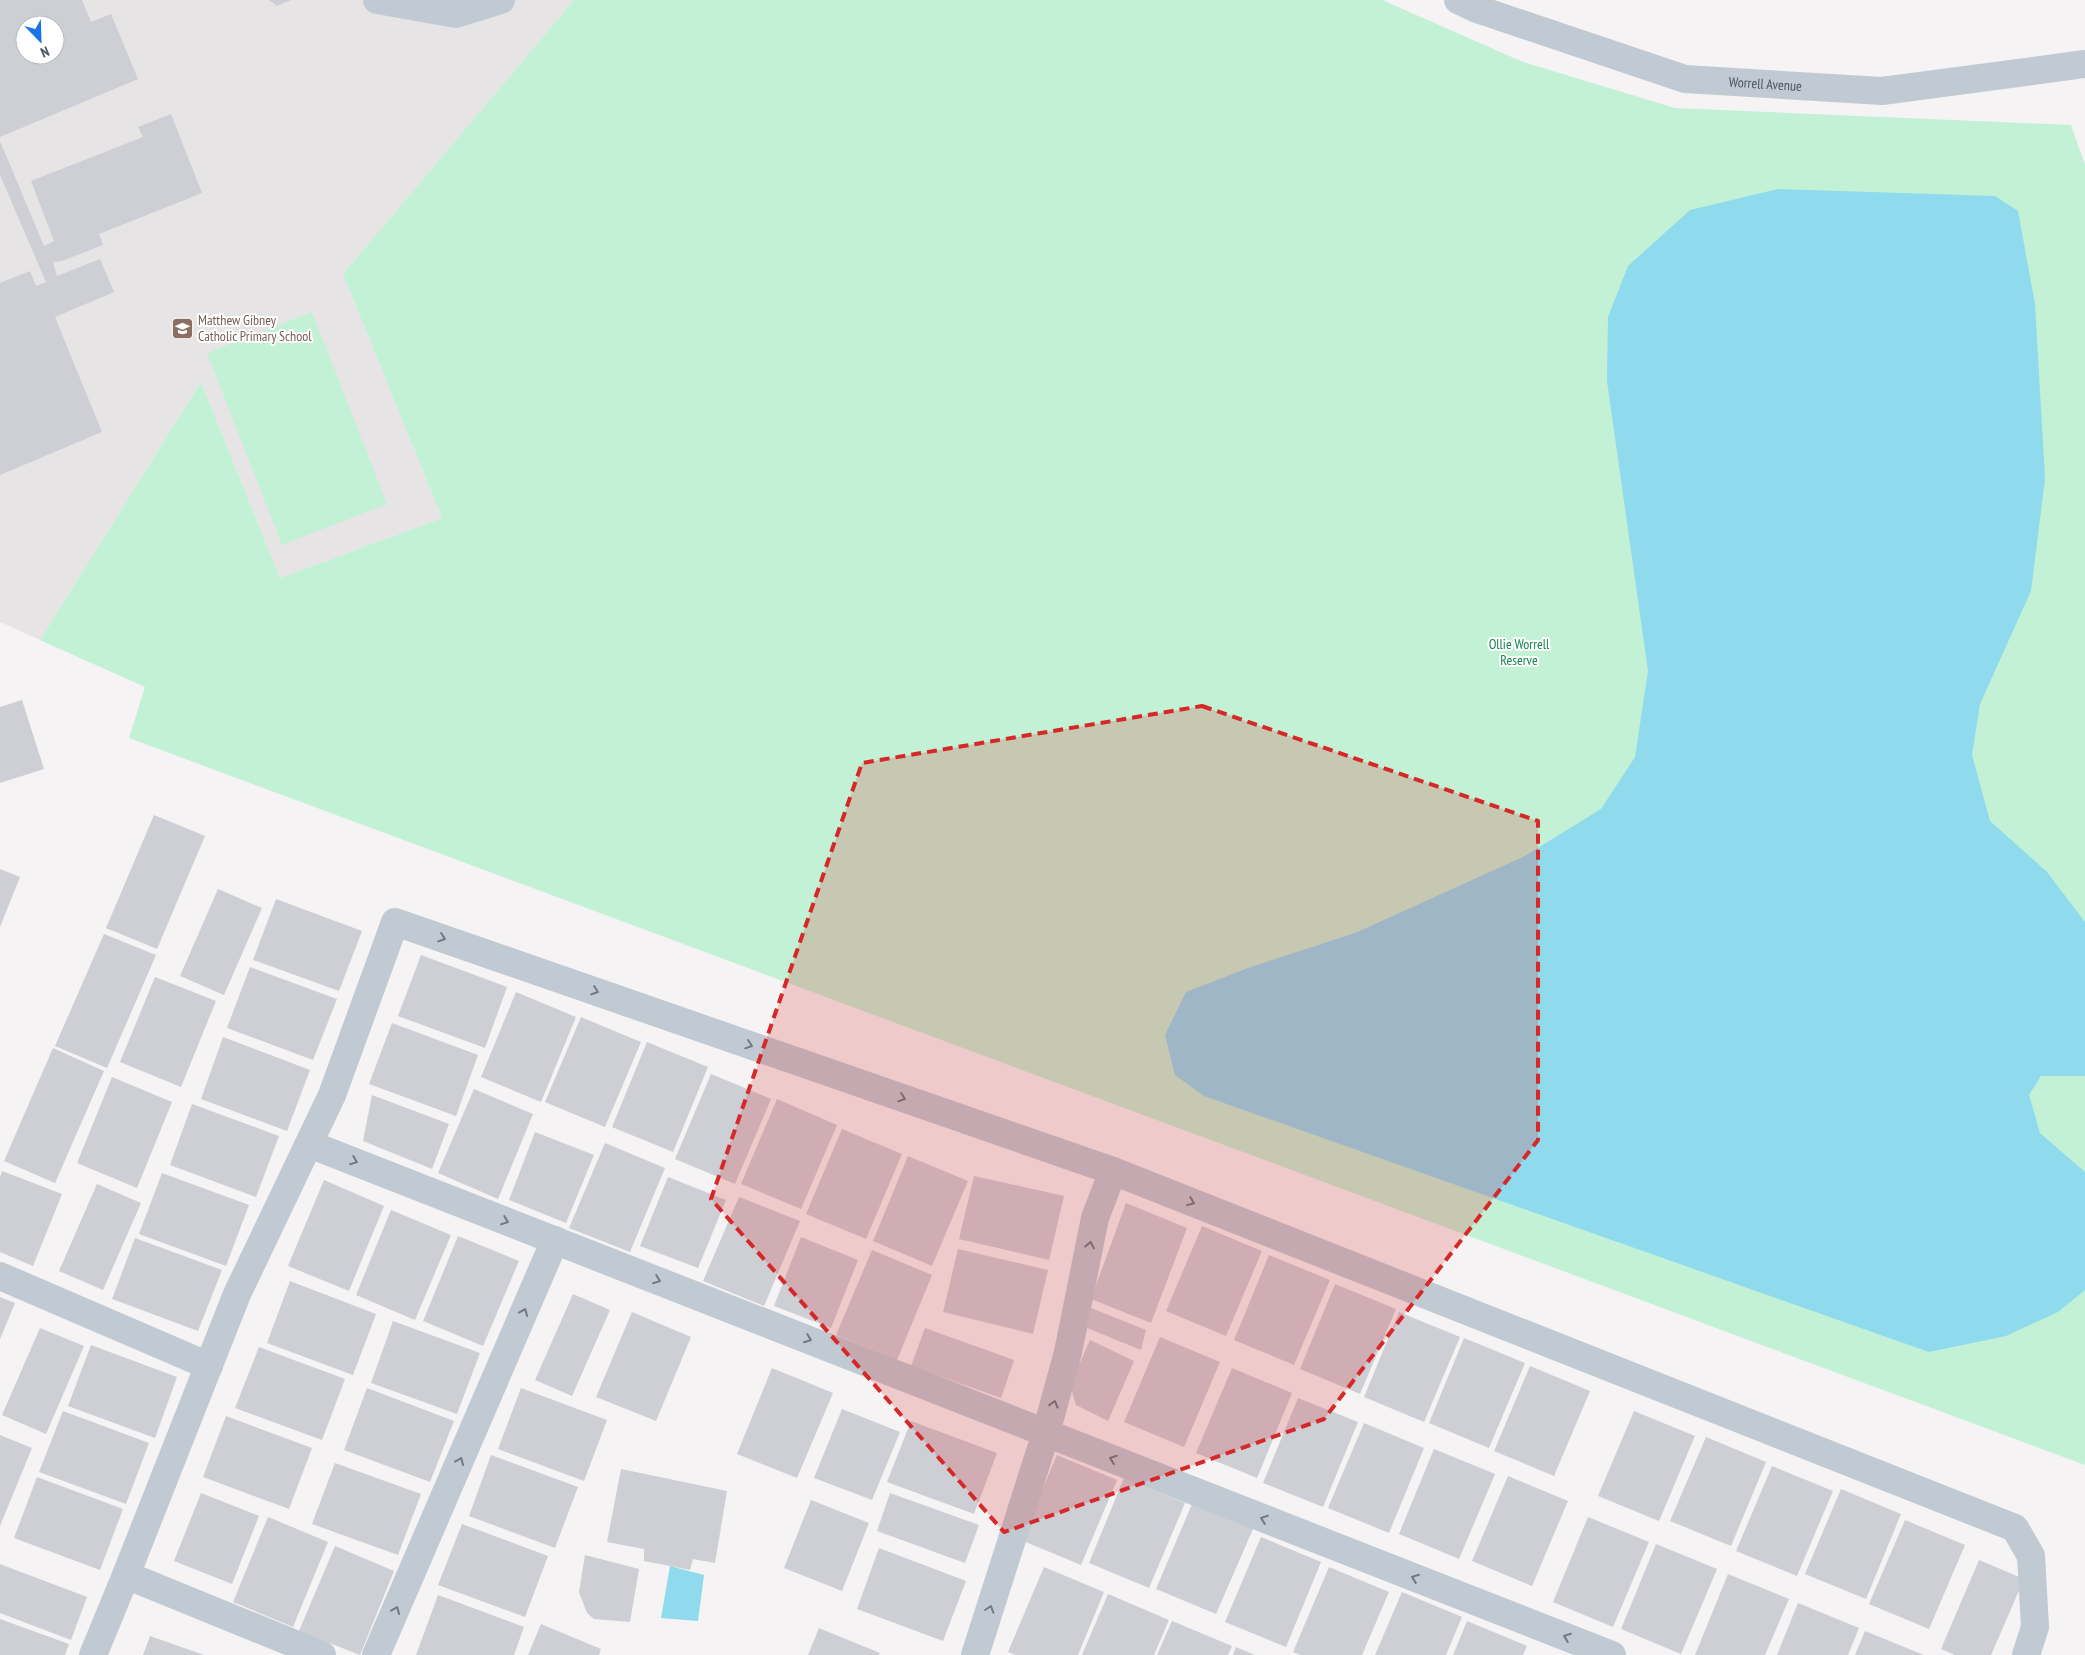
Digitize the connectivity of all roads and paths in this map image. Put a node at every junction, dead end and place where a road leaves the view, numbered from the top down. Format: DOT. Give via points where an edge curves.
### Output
graph roads {
  1 [pos="377,0"];
  2 [pos="501,0"];
  3 [pos="1458,0"];
  4 [pos="2085,64"];
  5 [pos="309,1144"];
  6 [pos="1113,1171"];
  7 [pos="555,1240"];
  8 [pos="0,1276"];
  9 [pos="209,1366"];
  10 [pos="1046,1433"];
  11 [pos="126,1575"];
  12 [pos="93,1655"];
  13 [pos="322,1655"];
  14 [pos="376,1655"];
  15 [pos="975,1655"];
  16 [pos="1612,1655"];
  17 [pos="2026,1655"];
  1 -- 2 [label="street" via="456,14"];
  3 -- 4 [label="street, Worrell Avenue" via="1685,78 1882,91"];
  5 -- 6 [label="street, one-way" via="332,1095 396,922"];
  5 -- 7 [label="street, one-way"];
  5 -- 9 [label="street" via="237,1294"];
  10 -- 6 [label="street, one-way" via="1068,1352 1095,1218"];
  6 -- 17 [label="street, one-way" via="2015,1528 2031,1556 2035,1627"];
  7 -- 10 [label="street, one-way"];
  14 -- 7 [label="street, one-way"];
  8 -- 9 [label="street"];
  9 -- 11 [label="street"];
  15 -- 10 [label="street, one-way"];
  16 -- 10 [label="street, one-way"];
  11 -- 12 [label="street"];
  11 -- 13 [label="street"];
}
